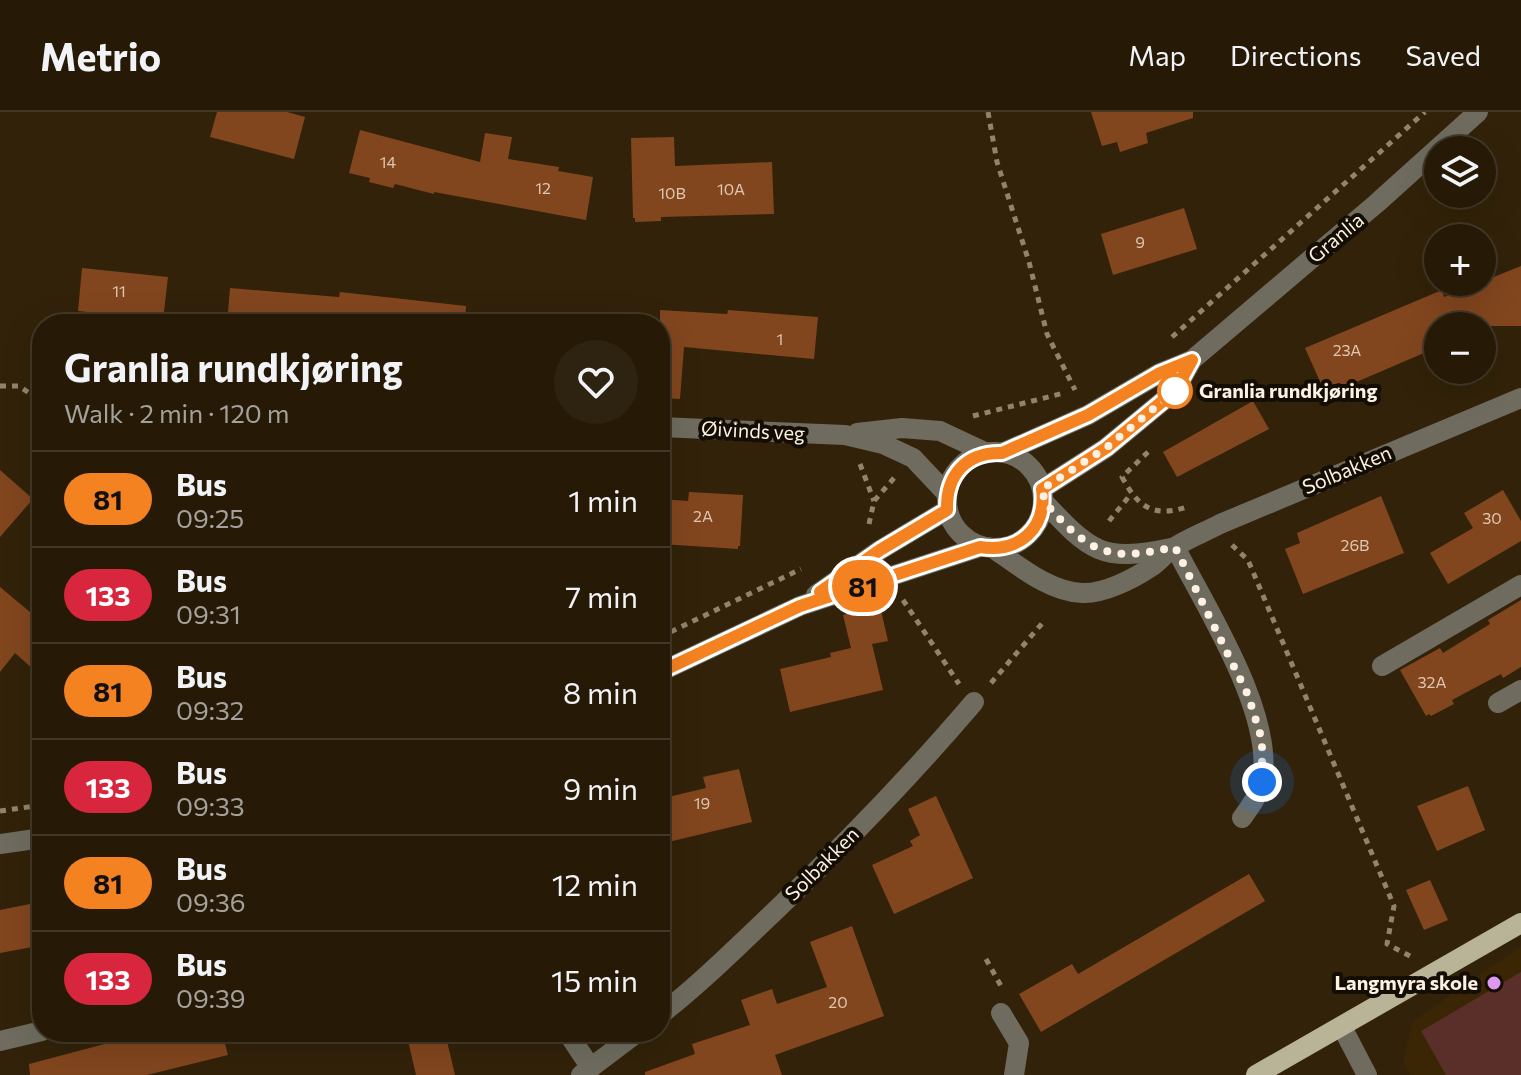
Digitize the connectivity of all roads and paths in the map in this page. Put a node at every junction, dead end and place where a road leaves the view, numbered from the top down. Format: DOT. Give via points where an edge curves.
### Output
graph roads {
  1 [pos="988,112"];
  2 [pos="1425,112"];
  3 [pos="1478,112"];
  4 [pos="1165,343"];
  5 [pos="1192,360"];
  6 [pos="1088,384"];
  7 [pos="0,386"];
  8 [pos="1213,389"];
  9 [pos="1075,390"];
  10 [pos="32,395"];
  11 [pos="1521,398"];
  12 [pos="1202,400"];
  13 [pos="968,417"];
  14 [pos="670,427"];
  15 [pos="845,435"];
  16 [pos="1156,444"];
  17 [pos="995,453"];
  18 [pos="899,471"];
  19 [pos="1131,494"];
  20 [pos="1042,495"];
  21 [pos="947,502"];
  22 [pos="1196,504"];
  23 [pos="1109,521"];
  24 [pos="860,534"];
  25 [pos="1226,538"];
  26 [pos="1175,547"];
  27 [pos="987,548"];
  28 [pos="815,563"];
  29 [pos="1521,585"];
  30 [pos="903,600"];
  31 [pos="800,606"];
  32 [pos="1045,620"];
  33 [pos="670,632"];
  34 [pos="1382,666"];
  35 [pos="670,667"];
  36 [pos="1521,690"];
  37 [pos="974,702"];
  38 [pos="1498,703"];
  39 [pos="32,806"];
  40 [pos="0,811"];
  41 [pos="1242,818"];
  42 [pos="32,839"];
  43 [pos="0,844"];
  44 [pos="1521,923"];
  45 [pos="986,959"];
  46 [pos="1437,971"];
  47 [pos="1005,992"];
  48 [pos="670,1007"];
  49 [pos="1001,1013"];
  50 [pos="1342,1027"];
  51 [pos="32,1033"];
  52 [pos="0,1041"];
  53 [pos="572,1042"];
  54 [pos="625,1042"];
  55 [pos="586,1071"];
  56 [pos="1014,1075"];
  57 [pos="1256,1075"];
  58 [pos="1367,1075"];
  1 -- 9 [label="path" via="997,162 1047,334"];
  2 -- 4 [label="path"];
  3 -- 5 [label="street, Granlia"];
  5 -- 17 [label="street, Granlia" via="1088,415"];
  5 -- 20 [label="street, Granlia" via="1175,391"];
  6 -- 9 [label="path"];
  7 -- 10 [label="path" via="19,386"];
  8 -- 12 [label="path"];
  9 -- 13 [label="path"];
  11 -- 26 [label="street, Solbakken"];
  14 -- 15 [label="street, Øivinds veg"];
  15 -- 17 [label="street, Øivinds veg" via="902,428 940,431"];
  15 -- 21 [label="street, Øivinds veg" via="906,454 931,475"];
  16 -- 19 [label="path" via="1122,477"];
  17 -- 20 [label="street" via="1027,465"];
  17 -- 21 [label="street, Granlia" via="960,467 951,479"];
  18 -- 24 [label="path" via="874,501 869,525"];
  19 -- 22 [label="path" via="1152,510 1169,513"];
  19 -- 23 [label="path"];
  20 -- 26 [label="street, Solbakken" via="1092,547 1136,555"];
  20 -- 27 [label="street, Granlia" via="1039,520 1028,535 1013,546"];
  21 -- 27 [label="street" via="953,526 965,539"];
  21 -- 31 [label="street, Granlia"];
  25 -- 46 [label="path" via="1248,560 1394,906 1387,944"];
  26 -- 27 [label="street, Solbakken" via="1127,580 1084,593 1064,590"];
  26 -- 41 [label="street" via="1239,673 1262,740 1262,782"];
  27 -- 31 [label="street, Granlia"];
  28 -- 33 [label="path"];
  29 -- 34 [label="street"];
  30 -- 37 [label="path"];
  31 -- 35 [label="street, Granlia"];
  32 -- 37 [label="path"];
  36 -- 38 [label="street"];
  37 -- 48 [label="street, Solbakken" via="805,883"];
  39 -- 40 [label="path"];
  42 -- 43 [label="street"];
  44 -- 46 [label="main road"];
  45 -- 47 [label="path"];
  46 -- 50 [label="main road"];
  49 -- 56 [label="street" via="1019,1043"];
  50 -- 57 [label="main road"];
  50 -- 58 [label="street"];
  51 -- 52 [label="street"];
  53 -- 55 [label="street"];
  54 -- 55 [label="street"];
}
